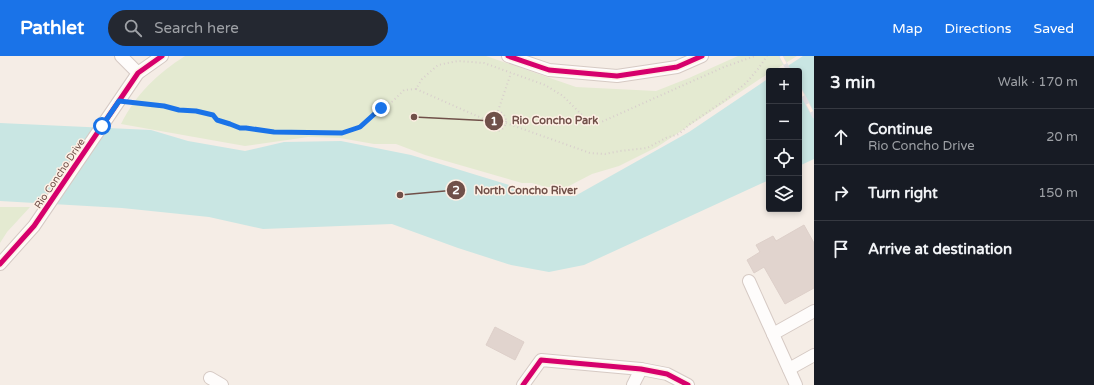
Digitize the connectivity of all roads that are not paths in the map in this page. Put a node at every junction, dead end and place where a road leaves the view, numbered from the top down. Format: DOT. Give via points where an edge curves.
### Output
graph roads {
  1 [pos="162,56"];
  2 [pos="508,56"];
  3 [pos="702,56"];
  4 [pos="128,58"];
  5 [pos="538,61"];
  6 [pos="138,73"];
  7 [pos="0,264"];
  8 [pos="749,281"];
  9 [pos="814,311"];
  10 [pos="773,334"];
  11 [pos="814,355"];
  12 [pos="641,369"];
  13 [pos="789,369"];
  14 [pos="210,378"];
  15 [pos="222,385"];
  16 [pos="523,385"];
  17 [pos="633,385"];
  18 [pos="688,385"];
  19 [pos="796,385"];
  1 -- 6 [label="street, Rio Concho Drive"];
  2 -- 5 [label="street"];
  3 -- 5 [label="street" via="677,67 617,76 549,70"];
  4 -- 6 [label="street"];
  6 -- 7 [label="street, Rio Concho Drive" via="34,226"];
  8 -- 10 [label="street"];
  9 -- 10 [label="street"];
  10 -- 13 [label="street"];
  11 -- 13 [label="street"];
  12 -- 16 [label="street" via="541,360"];
  12 -- 17 [label="street"];
  12 -- 18 [label="street" via="667,374"];
  13 -- 19 [label="street"];
  14 -- 15 [label="street"];
}
